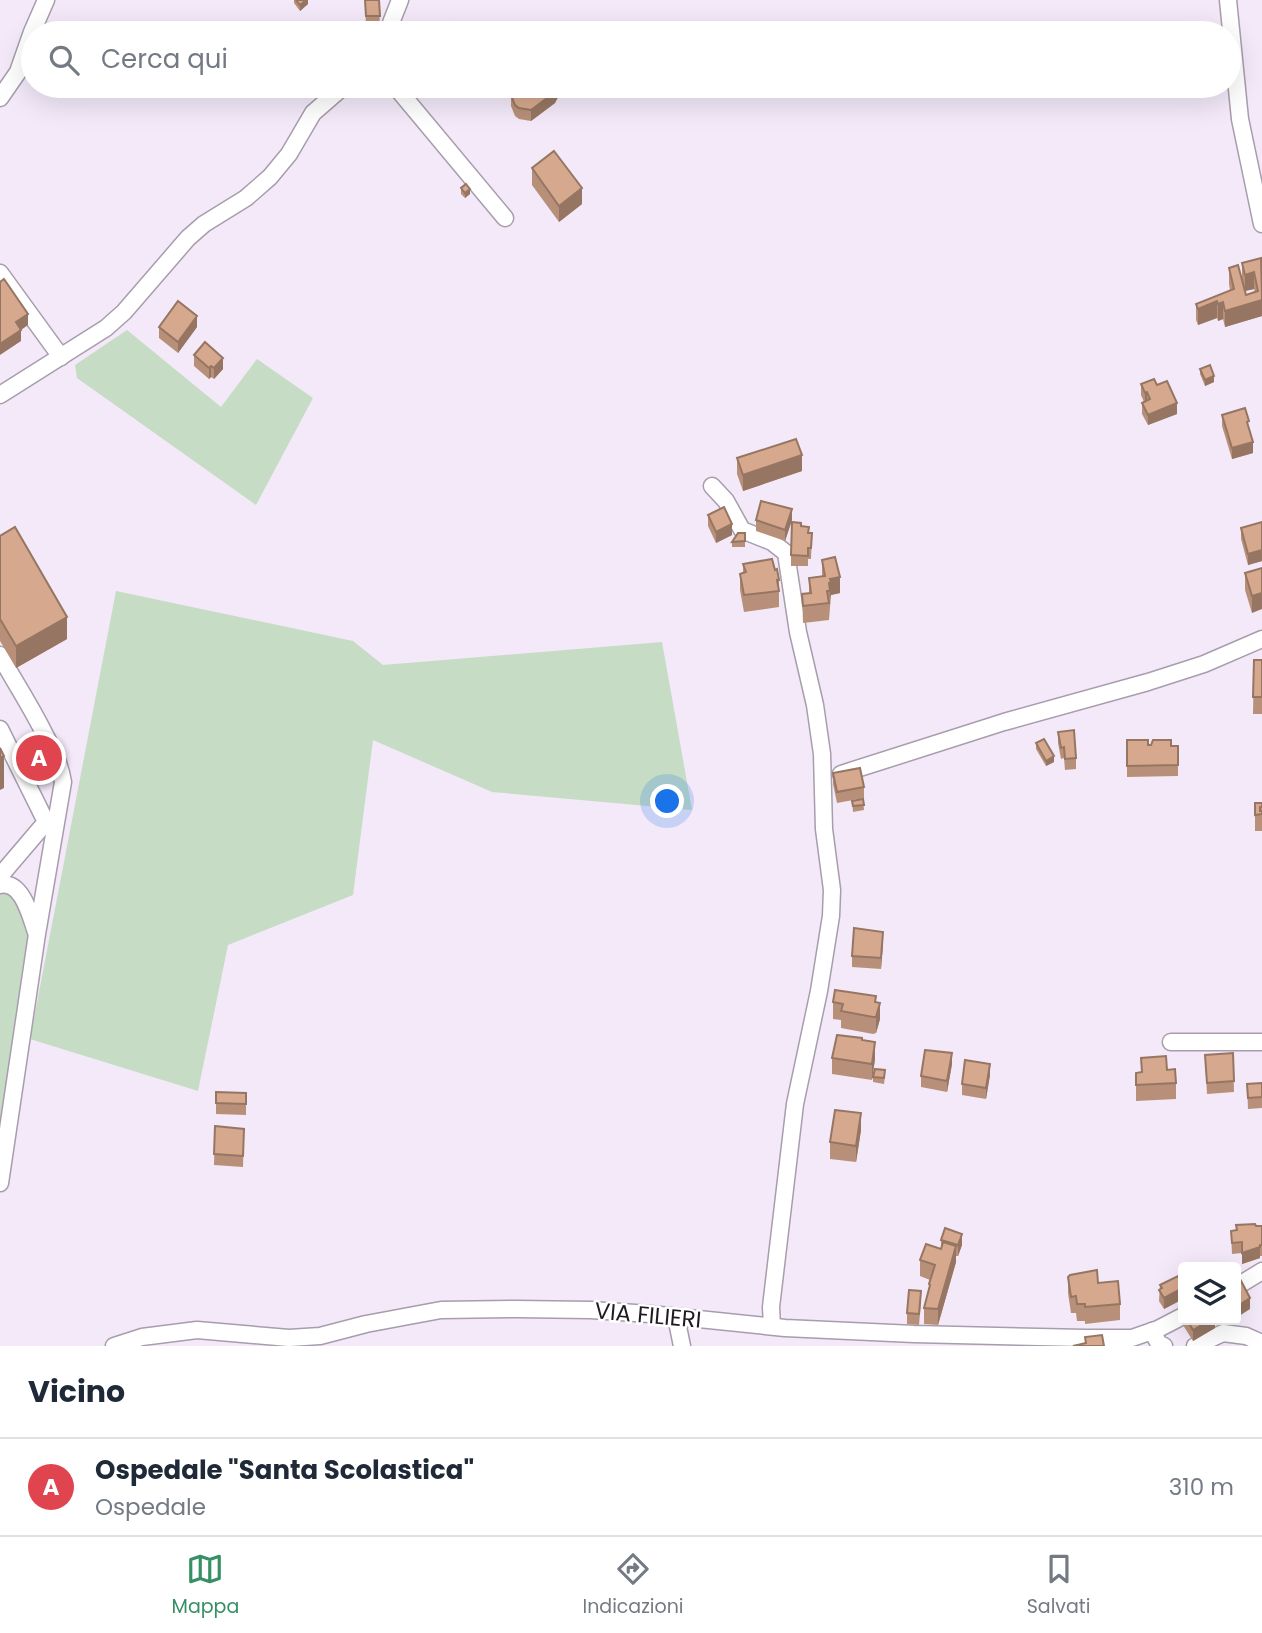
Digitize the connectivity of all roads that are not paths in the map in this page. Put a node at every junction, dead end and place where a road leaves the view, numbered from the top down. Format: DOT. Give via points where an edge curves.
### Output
graph roads {
  1 [pos="46,0"];
  2 [pos="400,0"];
  3 [pos="1228,0"];
  4 [pos="37,21"];
  5 [pos="392,21"];
  6 [pos="1230,21"];
  7 [pos="21,63"];
  8 [pos="0,98"];
  9 [pos="330,98"];
  10 [pos="405,98"];
  11 [pos="1238,98"];
  12 [pos="505,218"];
  13 [pos="1262,224"];
  14 [pos="0,273"];
  15 [pos="61,357"];
  16 [pos="0,395"];
  17 [pos="712,486"];
  18 [pos="1262,639"];
  19 [pos="0,655"];
  20 [pos="0,729"];
  21 [pos="822,780"];
  22 [pos="0,876"];
  23 [pos="0,885"];
  24 [pos="37,934"];
  25 [pos="1171,1042"];
  26 [pos="1262,1042"];
  27 [pos="3,1147"];
  28 [pos="0,1183"];
  29 [pos="1262,1271"];
  30 [pos="1241,1284"];
  31 [pos="676,1317"];
  32 [pos="1178,1319"];
  33 [pos="772,1326"];
  34 [pos="1150,1339"];
  35 [pos="1262,1343"];
  36 [pos="114,1346"];
  37 [pos="681,1346"];
  38 [pos="1164,1346"];
  39 [pos="1195,1346"];
  1 -- 4 [label="street"];
  2 -- 5 [label="street"];
  3 -- 6 [label="street"];
  7 -- 8 [label="street"];
  9 -- 15 [label="street" via="313,113 270,177 204,224 115,320"];
  10 -- 12 [label="street"];
  11 -- 13 [label="street"];
  14 -- 15 [label="street"];
  15 -- 16 [label="street"];
  17 -- 21 [label="street" via="742,530 786,553 815,705"];
  18 -- 21 [label="street" via="1148,682"];
  19 -- 24 [label="street" via="56,757 63,782"];
  20 -- 22 [label="street" via="46,822"];
  21 -- 33 [label="street" via="831,916 795,1104"];
  23 -- 24 [label="street" via="18,890"];
  24 -- 27 [label="street"];
  25 -- 26 [label="street"];
  27 -- 28 [label="street"];
  29 -- 30 [label="street"];
  31 -- 33 [label="street, VIA FILIERI"];
  31 -- 36 [label="street, VIA FILIERI" via="591,1310 441,1310 320,1336 289,1338 197,1329"];
  31 -- 37 [label="street"];
  32 -- 34 [label="street, VIA FILIERI"];
  33 -- 34 [label="street, VIA FILIERI"];
  34 -- 38 [label="street"];
  35 -- 39 [label="street" via="1223,1333"];
}
